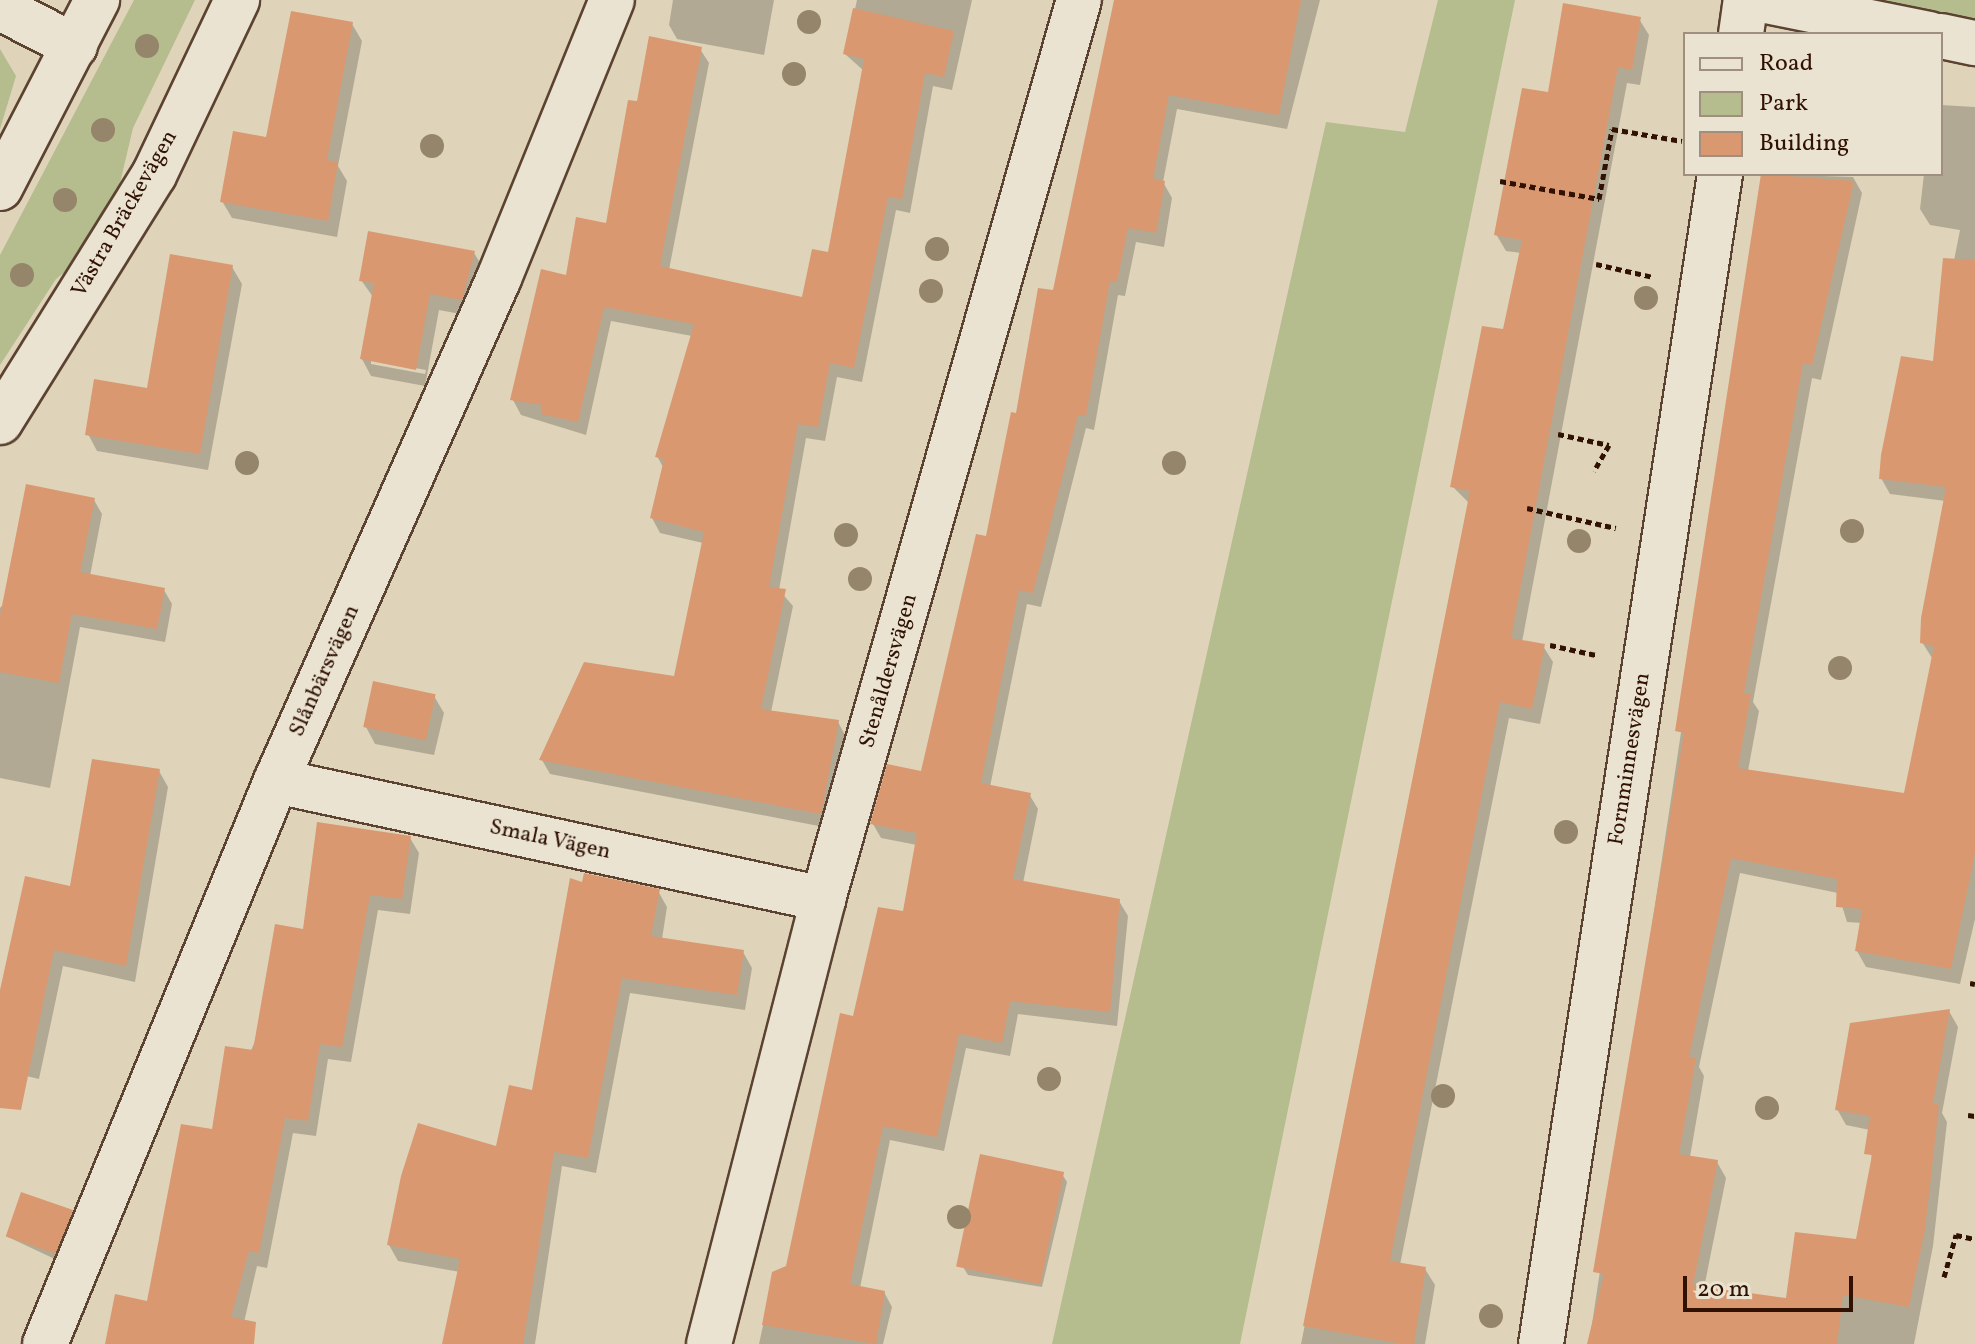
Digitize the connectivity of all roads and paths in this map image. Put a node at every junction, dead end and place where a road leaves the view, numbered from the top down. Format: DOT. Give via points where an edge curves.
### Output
graph roads {
  1 [pos="97,0"];
  2 [pos="237,0"];
  3 [pos="612,0"];
  4 [pos="1079,0"];
  5 [pos="1746,0"];
  6 [pos="1761,0"];
  7 [pos="0,8"];
  8 [pos="1741,32"];
  9 [pos="1920,32"];
  10 [pos="1943,36"];
  11 [pos="1975,43"];
  12 [pos="75,46"];
  13 [pos="1683,142"];
  14 [pos="1720,176"];
  15 [pos="1500,181"];
  16 [pos="0,188"];
  17 [pos="0,422"];
  18 [pos="1558,434"];
  19 [pos="1594,471"];
  20 [pos="1527,508"];
  21 [pos="1664,539"];
  22 [pos="276,781"];
  23 [pos="823,899"];
  24 [pos="1975,1239"];
  25 [pos="1944,1277"];
  26 [pos="45,1344"];
  27 [pos="709,1344"];
  28 [pos="1541,1344"];
  1 -- 12 [label="street"];
  2 -- 17 [label="street, Västra Bräckevägen" via="154,175"];
  3 -- 22 [label="street, Slånbärsvägen" via="499,278"];
  4 -- 23 [label="street, Stenåldersvägen"];
  5 -- 8 [label="street"];
  6 -- 9 [label="street"];
  7 -- 12 [label="street"];
  10 -- 11 [label="street"];
  12 -- 16 [label="street"];
  13 -- 15 [label="path" via="1612,129 1599,199"];
  14 -- 21 [label="street, Fornminnesvägen"];
  18 -- 19 [label="path" via="1609,445"];
  20 -- 21 [label="path"];
  21 -- 28 [label="street, Fornminnesvägen"];
  22 -- 23 [label="street, Smala Vägen"];
  22 -- 26 [label="street, Slånbärsvägen"];
  23 -- 27 [label="street, Stenåldersvägen"];
  24 -- 25 [label="path" via="1956,1235"];
}
